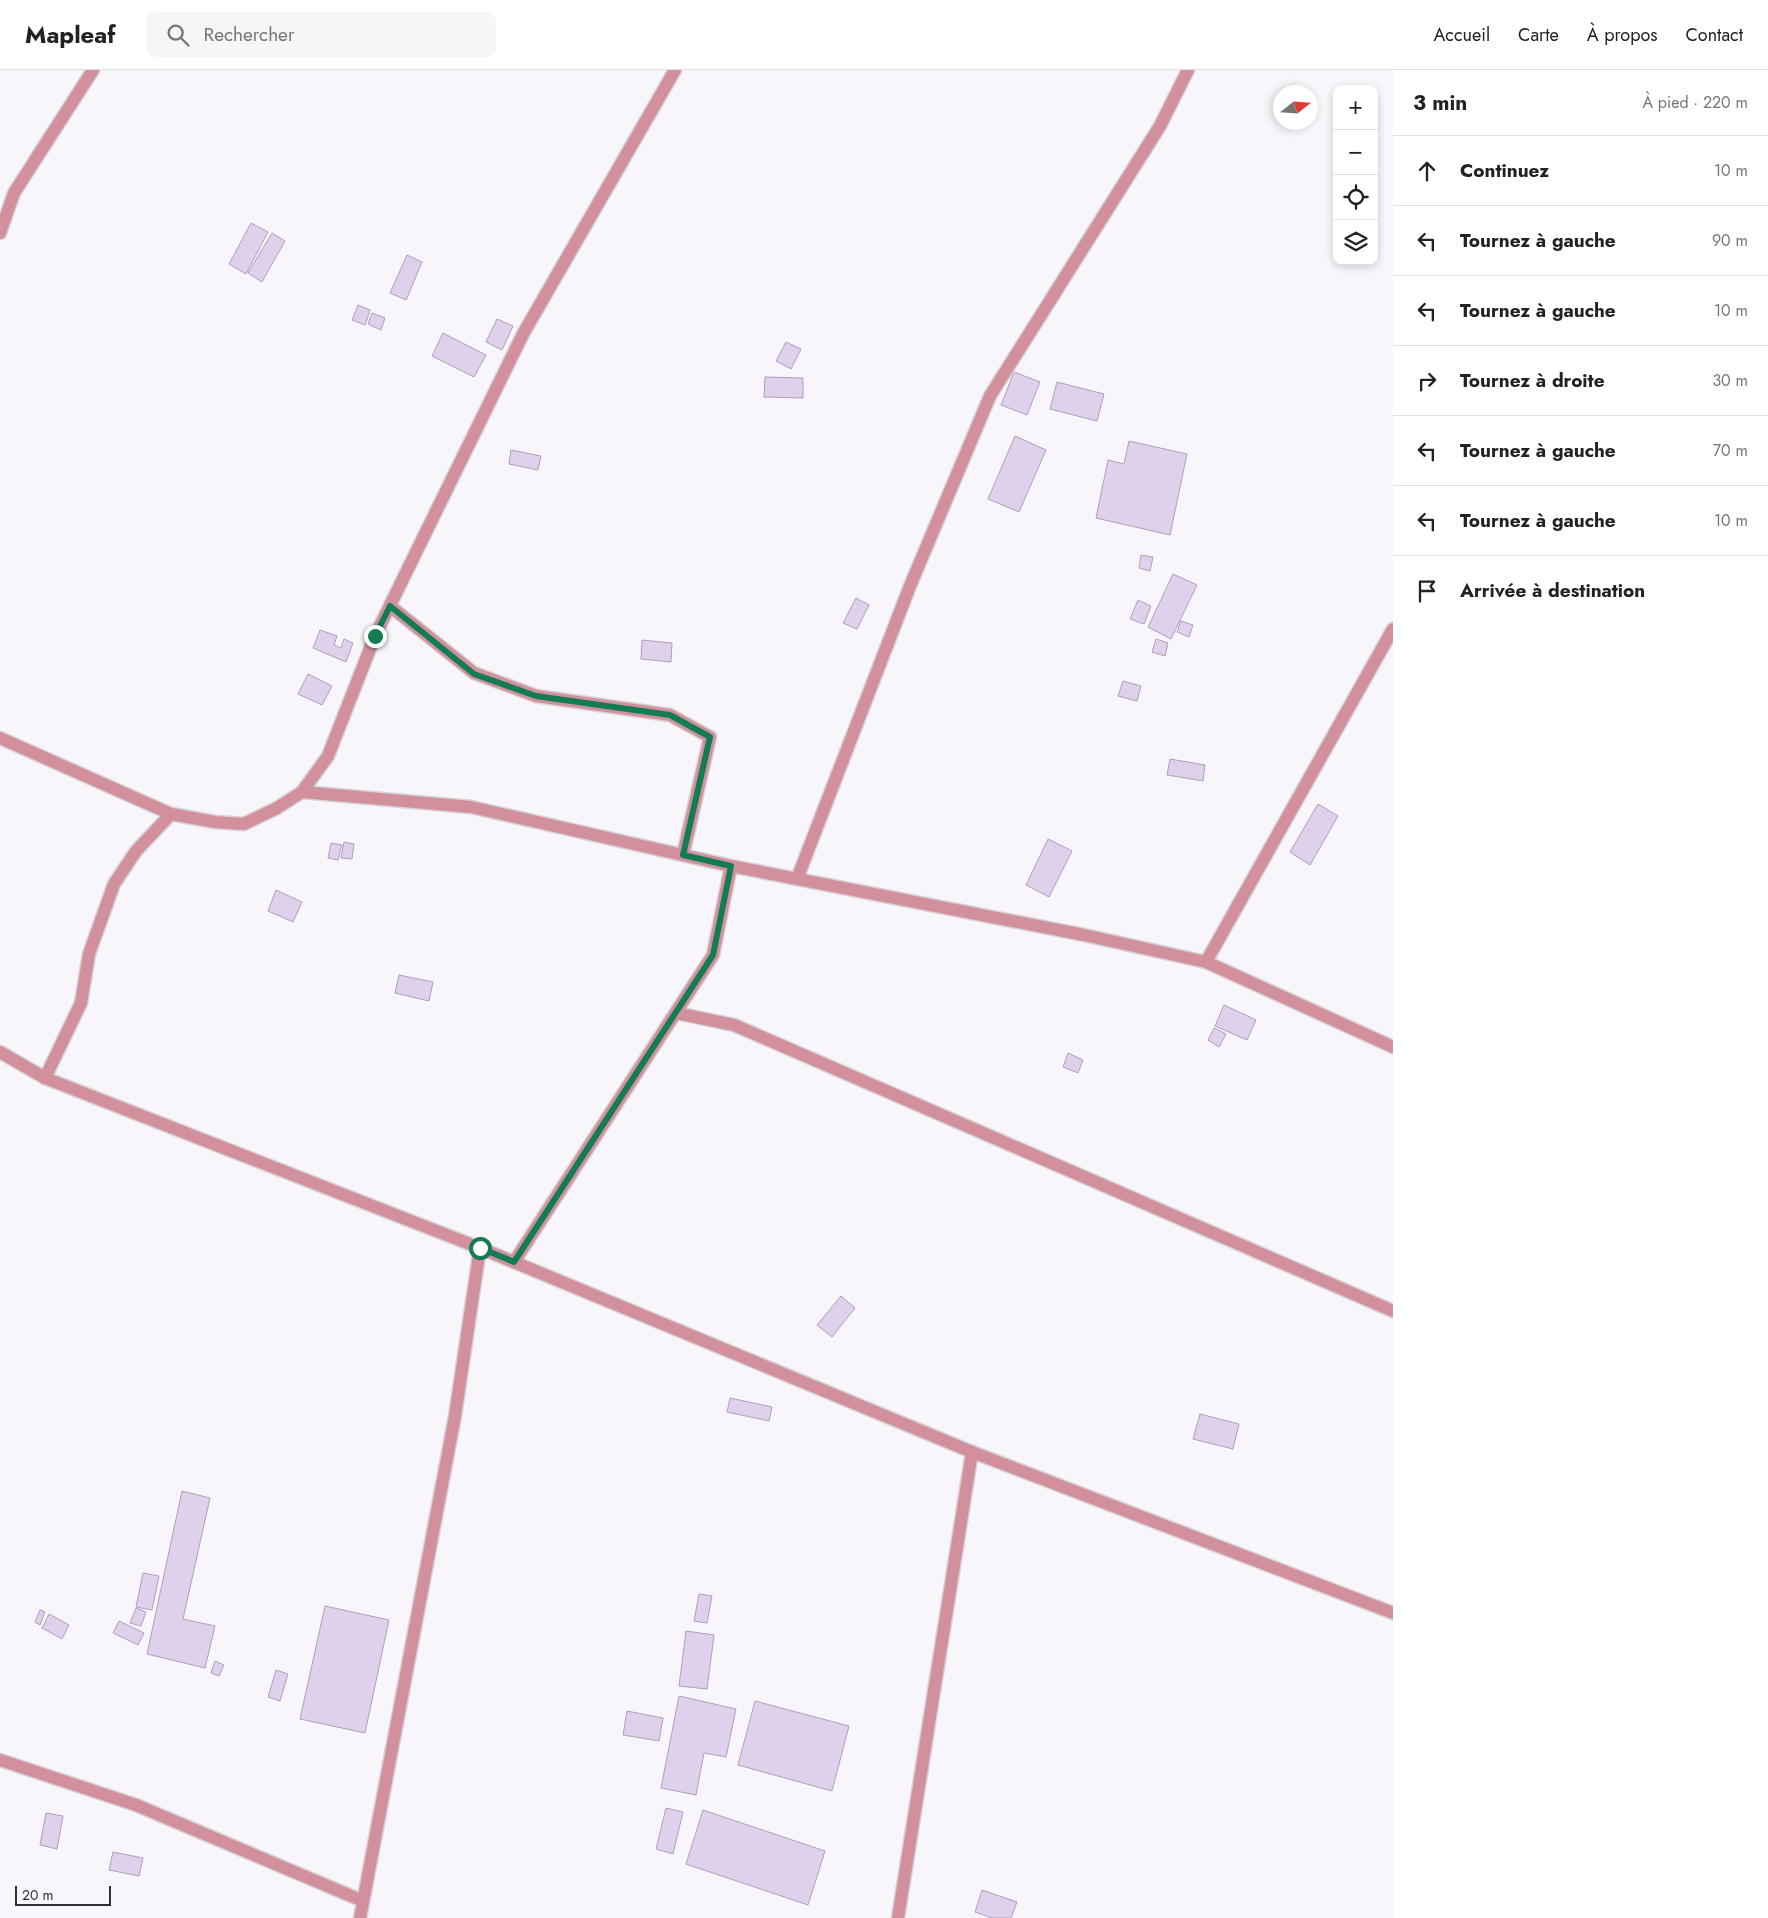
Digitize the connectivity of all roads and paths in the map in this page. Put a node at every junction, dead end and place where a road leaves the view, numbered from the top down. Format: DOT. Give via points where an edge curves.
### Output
graph roads {
  1 [pos="93,70"];
  2 [pos="675,70"];
  3 [pos="1188,70"];
  4 [pos="0,233"];
  5 [pos="390,606"];
  6 [pos="1393,630"];
  7 [pos="0,738"];
  8 [pos="302,792"];
  9 [pos="171,814"];
  10 [pos="683,855"];
  11 [pos="731,866"];
  12 [pos="797,879"];
  13 [pos="1206,962"];
  14 [pos="676,1013"];
  15 [pos="1393,1047"];
  16 [pos="0,1052"];
  17 [pos="45,1078"];
  18 [pos="480,1248"];
  19 [pos="514,1262"];
  20 [pos="1393,1311"];
  21 [pos="972,1452"];
  22 [pos="1393,1613"];
  23 [pos="0,1760"];
  24 [pos="363,1901"];
  25 [pos="360,1918"];
  26 [pos="898,1918"];
  1 -- 4 [label="street" via="14,192"];
  2 -- 5 [label="street" via="524,334"];
  3 -- 12 [label="street" via="1160,126 990,396 910,586"];
  5 -- 8 [label="street" via="328,756"];
  5 -- 10 [label="street" via="474,674 536,696 670,715 710,737"];
  6 -- 13 [label="street"];
  7 -- 9 [label="street"];
  8 -- 9 [label="street" via="244,824"];
  8 -- 10 [label="street" via="470,807"];
  9 -- 17 [label="street" via="136,851 114,884 89,954 81,1003"];
  10 -- 11 [label="street"];
  11 -- 12 [label="street"];
  11 -- 14 [label="street" via="713,955"];
  12 -- 13 [label="street"];
  13 -- 15 [label="street"];
  14 -- 19 [label="street"];
  14 -- 20 [label="street" via="734,1025"];
  16 -- 17 [label="street"];
  17 -- 18 [label="street"];
  18 -- 19 [label="street"];
  18 -- 24 [label="street" via="455,1416"];
  19 -- 21 [label="street"];
  21 -- 22 [label="street"];
  21 -- 26 [label="street"];
  23 -- 24 [label="street" via="136,1805"];
  24 -- 25 [label="street"];
}
